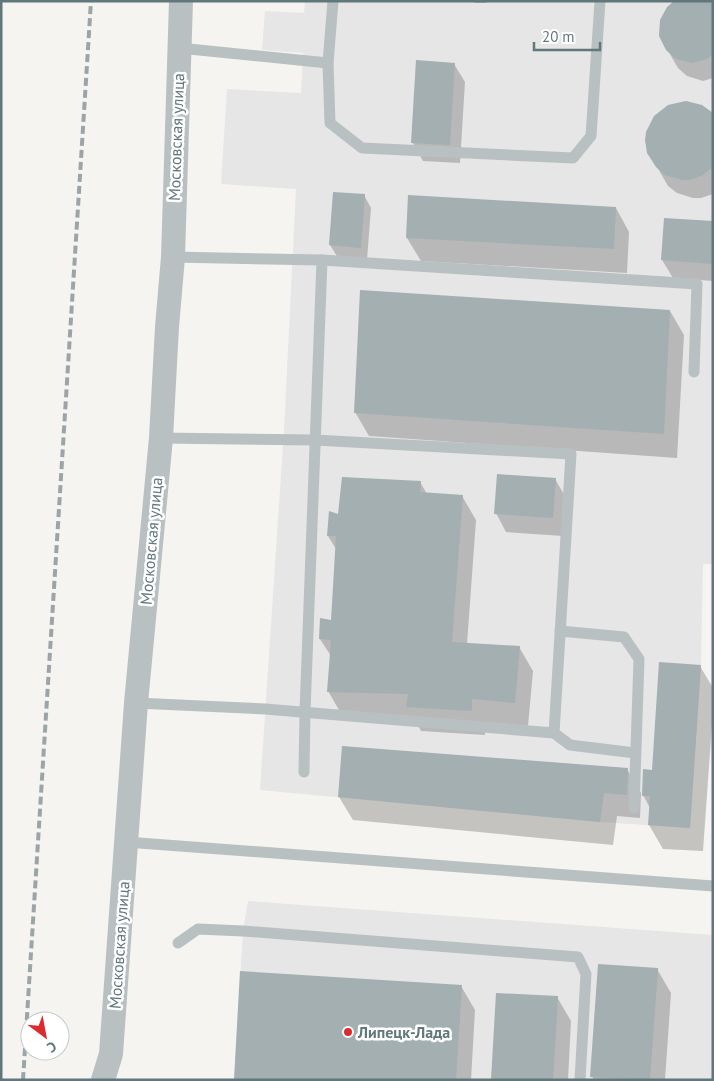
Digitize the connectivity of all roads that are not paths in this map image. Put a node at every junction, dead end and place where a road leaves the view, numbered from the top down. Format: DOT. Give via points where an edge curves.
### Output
graph roads {
  1 [pos="181,1"];
  2 [pos="333,1"];
  3 [pos="600,1"];
  4 [pos="179,48"];
  5 [pos="328,63"];
  6 [pos="173,257"];
  7 [pos="322,260"];
  8 [pos="694,372"];
  9 [pos="161,438"];
  10 [pos="315,440"];
  11 [pos="560,631"];
  12 [pos="136,703"];
  13 [pos="305,712"];
  14 [pos="554,733"];
  15 [pos="635,753"];
  16 [pos="304,772"];
  17 [pos="634,808"];
  18 [pos="126,842"];
  19 [pos="713,886"];
  20 [pos="178,943"];
  21 [pos="104,1080"];
  22 [pos="580,1080"];
  1 -- 4 [label="street, Московская улица"];
  2 -- 5 [label="lane"];
  3 -- 5 [label="lane" via="592,136 573,158 362,148 330,123"];
  4 -- 5 [label="lane"];
  4 -- 6 [label="street, Московская улица"];
  6 -- 7 [label="lane"];
  6 -- 9 [label="street, Московская улица"];
  7 -- 8 [label="lane" via="697,284"];
  7 -- 10 [label="lane"];
  9 -- 10 [label="lane"];
  9 -- 12 [label="street, Московская улица"];
  10 -- 11 [label="lane" via="571,454"];
  10 -- 13 [label="lane"];
  11 -- 14 [label="lane"];
  11 -- 15 [label="lane" via="624,637 639,659"];
  12 -- 13 [label="lane"];
  12 -- 18 [label="street, Московская улица"];
  13 -- 14 [label="lane"];
  13 -- 16 [label="lane"];
  14 -- 15 [label="lane" via="570,746"];
  15 -- 17 [label="lane"];
  18 -- 19 [label="lane"];
  18 -- 21 [label="street, Московская улица" via="111,1054"];
  20 -- 22 [label="lane" via="198,929 578,957 586,974"];
}
